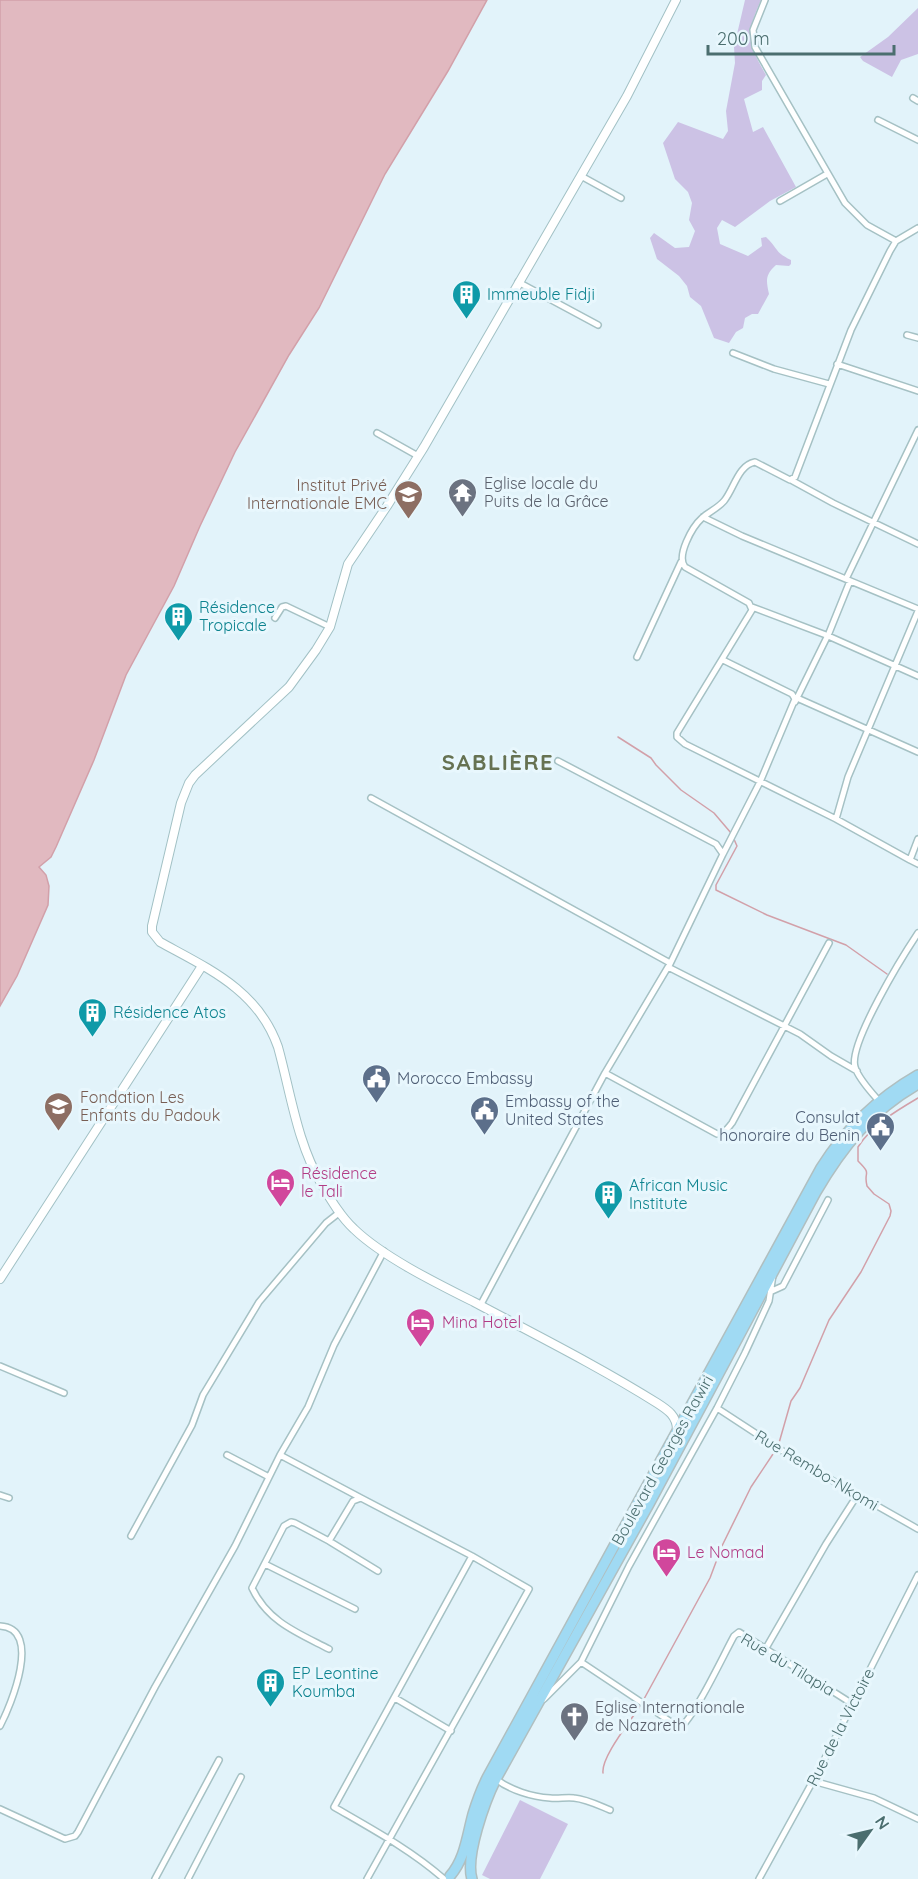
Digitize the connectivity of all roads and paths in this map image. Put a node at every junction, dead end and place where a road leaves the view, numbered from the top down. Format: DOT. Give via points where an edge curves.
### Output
graph roads {
  1 [pos="676,0"];
  2 [pos="765,0"];
  3 [pos="878,120"];
  4 [pos="918,140"];
  5 [pos="827,174"];
  6 [pos="580,176"];
  7 [pos="621,198"];
  8 [pos="780,201"];
  9 [pos="918,228"];
  10 [pos="896,241"];
  11 [pos="518,282"];
  12 [pos="598,325"];
  13 [pos="907,335"];
  14 [pos="918,338"];
  15 [pos="733,353"];
  16 [pos="837,363"];
  17 [pos="830,384"];
  18 [pos="918,391"];
  19 [pos="918,430"];
  20 [pos="377,433"];
  21 [pos="418,456"];
  22 [pos="790,480"];
  23 [pos="703,517"];
  24 [pos="874,522"];
  25 [pos="918,544"];
  26 [pos="681,562"];
  27 [pos="848,580"];
  28 [pos="752,607"];
  29 [pos="918,610"];
  30 [pos="275,618"];
  31 [pos="330,627"];
  32 [pos="828,636"];
  33 [pos="637,657"];
  34 [pos="723,660"];
  35 [pos="896,666"];
  36 [pos="918,676"];
  37 [pos="795,700"];
  38 [pos="869,730"];
  39 [pos="918,752"];
  40 [pos="558,761"];
  41 [pos="760,782"];
  42 [pos="371,798"];
  43 [pos="836,819"];
  44 [pos="918,839"];
  45 [pos="723,854"];
  46 [pos="910,860"];
  47 [pos="918,864"];
  48 [pos="918,933"];
  49 [pos="829,944"];
  50 [pos="669,965"];
  51 [pos="202,966"];
  52 [pos="783,1026"];
  53 [pos="857,1071"];
  54 [pos="605,1073"];
  55 [pos="918,1075"];
  56 [pos="918,1084"];
  57 [pos="879,1101"];
  58 [pos="828,1200"];
  59 [pos="340,1212"];
  60 [pos="384,1251"];
  61 [pos="773,1274"];
  62 [pos="0,1279"];
  63 [pos="772,1291"];
  64 [pos="480,1306"];
  65 [pos="0,1366"];
  66 [pos="64,1393"];
  67 [pos="692,1405"];
  68 [pos="717,1408"];
  69 [pos="668,1410"];
  70 [pos="677,1432"];
  71 [pos="226,1455"];
  72 [pos="280,1455"];
  73 [pos="269,1477"];
  74 [pos="858,1494"];
  75 [pos="0,1495"];
  76 [pos="9,1498"];
  77 [pos="362,1498"];
  78 [pos="918,1529"];
  79 [pos="131,1536"];
  80 [pos="329,1541"];
  81 [pos="472,1556"];
  82 [pos="265,1564"];
  83 [pos="378,1571"];
  84 [pos="918,1575"];
  85 [pos="355,1609"];
  86 [pos="0,1626"];
  87 [pos="765,1648"];
  88 [pos="329,1649"];
  89 [pos="580,1662"];
  90 [pos="395,1698"];
  91 [pos="851,1703"];
  92 [pos="536,1706"];
  93 [pos="0,1726"];
  94 [pos="451,1731"];
  95 [pos="219,1760"];
  96 [pos="241,1777"];
  97 [pos="496,1779"];
  98 [pos="813,1781"];
  99 [pos="0,1809"];
  100 [pos="610,1810"];
  101 [pos="918,1819"];
  102 [pos="389,1839"];
  103 [pos="446,1878"];
  104 [pos="155,1879"];
  105 [pos="188,1879"];
  106 [pos="368,1879"];
  107 [pos="470,1879"];
  108 [pos="759,1879"];
  1 -- 6 [label="main road" via="639,75"];
  2 -- 5 [label="street" via="753,30 755,47"];
  3 -- 4 [label="street"];
  5 -- 8 [label="street"];
  5 -- 10 [label="street" via="858,217"];
  6 -- 7 [label="street"];
  6 -- 11 [label="main road"];
  9 -- 10 [label="street"];
  10 -- 16 [label="street"];
  11 -- 12 [label="street"];
  11 -- 21 [label="main road"];
  13 -- 14 [label="street"];
  15 -- 17 [label="street"];
  16 -- 17 [label="street"];
  16 -- 18 [label="street"];
  17 -- 22 [label="street" via="795,477"];
  19 -- 24 [label="street"];
  20 -- 21 [label="street"];
  21 -- 31 [label="main road" via="348,564"];
  22 -- 23 [label="street" via="755,462 749,464 722,503"];
  22 -- 24 [label="street"];
  23 -- 26 [label="street" via="696,524"];
  23 -- 27 [label="street"];
  24 -- 25 [label="street"];
  24 -- 27 [label="street"];
  26 -- 28 [label="street"];
  26 -- 33 [label="street"];
  27 -- 29 [label="street"];
  27 -- 32 [label="street"];
  28 -- 32 [label="street"];
  28 -- 34 [label="street"];
  29 -- 35 [label="street"];
  30 -- 31 [label="street" via="286,606"];
  31 -- 51 [label="main road" via="294,682 195,775 185,792 152,932 160,942"];
  32 -- 35 [label="street"];
  32 -- 37 [label="street"];
  34 -- 37 [label="street" via="792,693"];
  34 -- 41 [label="street" via="677,737"];
  35 -- 36 [label="street"];
  35 -- 38 [label="street"];
  37 -- 38 [label="street"];
  37 -- 41 [label="street"];
  38 -- 39 [label="street"];
  38 -- 43 [label="street" via="848,777"];
  40 -- 45 [label="street" via="716,844"];
  41 -- 43 [label="street"];
  41 -- 45 [label="street"];
  42 -- 50 [label="street"];
  43 -- 46 [label="street"];
  44 -- 46 [label="street"];
  45 -- 50 [label="street"];
  46 -- 47 [label="street"];
  48 -- 53 [label="street" via="866,1026 854,1059"];
  49 -- 52 [label="street"];
  50 -- 52 [label="street"];
  50 -- 54 [label="street"];
  51 -- 59 [label="main road" via="240,990 268,1023 305,1152"];
  51 -- 62 [label="main road"];
  52 -- 53 [label="street"];
  52 -- 54 [label="street" via="732,1123 722,1133 717,1134"];
  53 -- 57 [label="street"];
  54 -- 64 [label="street"];
  55 -- 57 [label="main road, Boulevard Georges Rawiri"];
  56 -- 61 [label="main road, Boulevard Georges Rawiri" via="882,1108 845,1147 816,1192"];
  57 -- 67 [label="main road, Boulevard Georges Rawiri" via="846,1133 821,1168"];
  58 -- 63 [label="street" via="783,1286"];
  59 -- 60 [label="main road" via="357,1232"];
  59 -- 79 [label="street" via="259,1302 202,1395 192,1425"];
  60 -- 64 [label="main road"];
  60 -- 72 [label="street" via="334,1345 308,1407"];
  61 -- 63 [label="street"];
  61 -- 92 [label="main road, Boulevard Georges Rawiri"];
  63 -- 68 [label="street"];
  64 -- 69 [label="main road" via="577,1356"];
  65 -- 66 [label="street"];
  67 -- 69 [label="main road" via="681,1411"];
  67 -- 70 [label="main road, Boulevard Georges Rawiri"];
  68 -- 74 [label="street, Rue Rembo-Nkomi" via="798,1461"];
  68 -- 89 [label="street" via="628,1566"];
  69 -- 70 [label="main road" via="676,1420"];
  70 -- 103 [label="main road, Boulevard Georges Rawiri" via="487,1778 463,1856"];
  71 -- 73 [label="street"];
  72 -- 73 [label="street"];
  72 -- 77 [label="street"];
  73 -- 99 [label="street" via="216,1582 75,1836 65,1839"];
  74 -- 78 [label="street, Rue Rembo-Nkomi"];
  74 -- 87 [label="street"];
  75 -- 76 [label="street"];
  77 -- 80 [label="street" via="353,1501"];
  77 -- 81 [label="street"];
  80 -- 82 [label="street" via="295,1523 287,1523"];
  80 -- 83 [label="street"];
  81 -- 90 [label="street"];
  81 -- 94 [label="street" via="529,1589"];
  82 -- 85 [label="street"];
  82 -- 88 [label="street" via="252,1586 260,1601 280,1623"];
  84 -- 91 [label="street, Rue de la Victoire"];
  86 -- 93 [label="street" via="16,1631 22,1649 18,1681"];
  87 -- 89 [label="street, Rue du Tilapia" via="744,1633 736,1633 680,1728"];
  87 -- 91 [label="street, Rue du Tilapia"];
  89 -- 92 [label="street"];
  90 -- 94 [label="street"];
  90 -- 102 [label="street" via="334,1807"];
  91 -- 98 [label="street, Rue de la Victoire"];
  92 -- 97 [label="main road, Boulevard Georges Rawiri"];
  94 -- 102 [label="street"];
  95 -- 104 [label="street"];
  96 -- 105 [label="street"];
  97 -- 100 [label="street" via="523,1792 584,1800"];
  97 -- 107 [label="main road, Boulevard Georges Rawiri" via="480,1821"];
  98 -- 101 [label="street" via="874,1798"];
  98 -- 108 [label="street, Rue de la Victoire"];
  102 -- 103 [label="street"];
  102 -- 106 [label="street"];
  103 -- 107 [label="main road" via="462,1875"];
}
